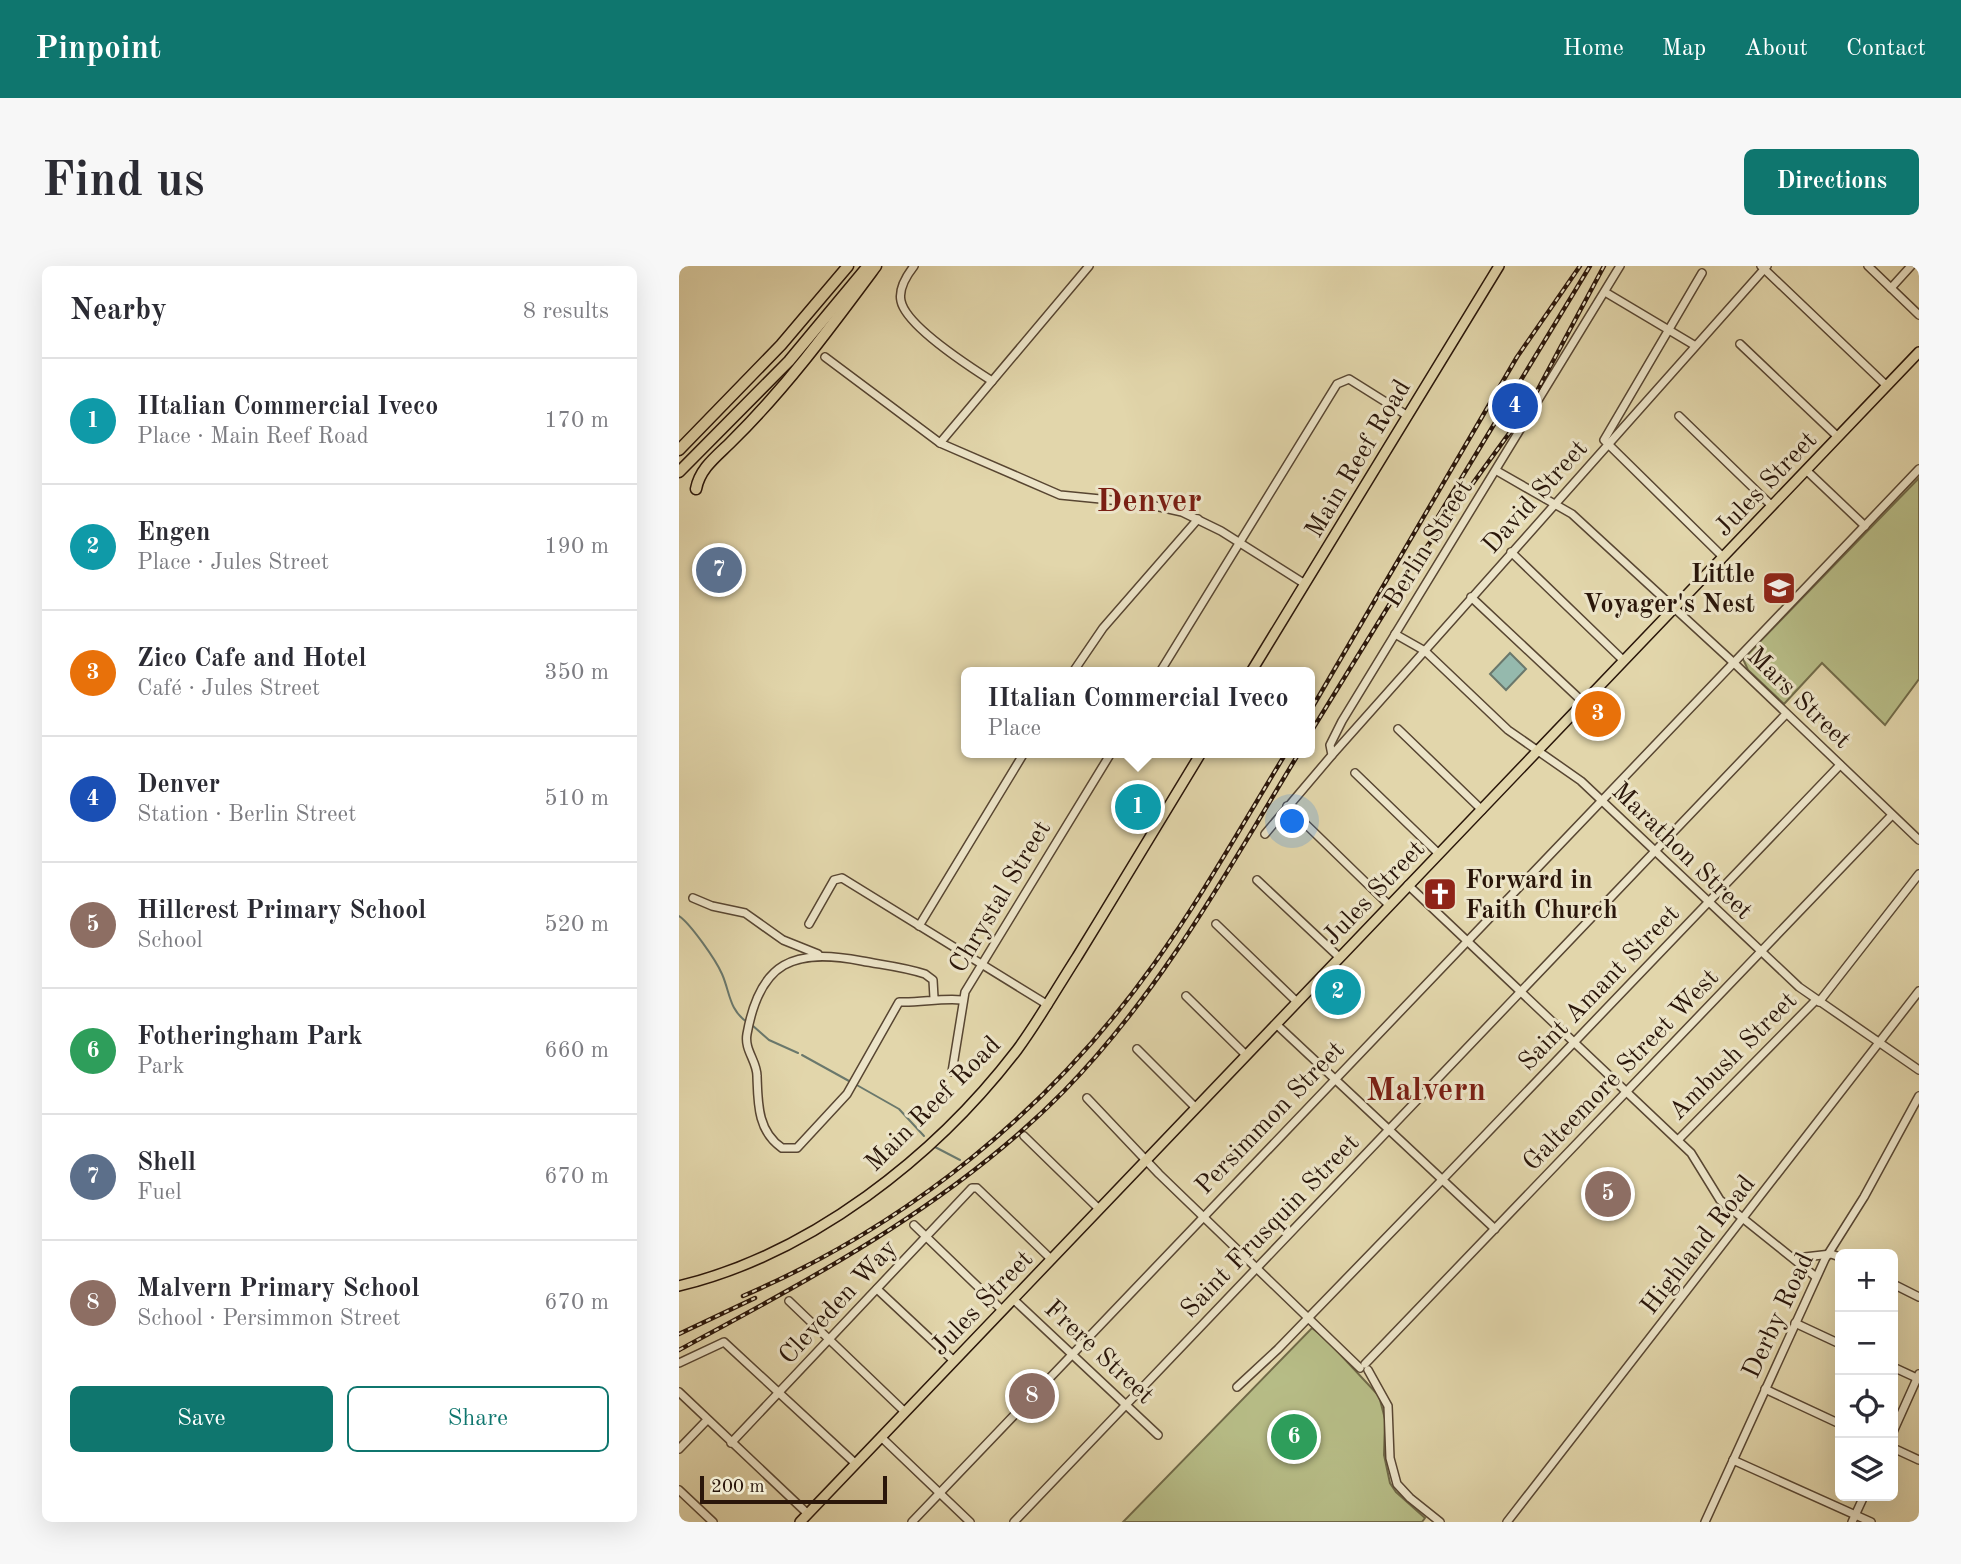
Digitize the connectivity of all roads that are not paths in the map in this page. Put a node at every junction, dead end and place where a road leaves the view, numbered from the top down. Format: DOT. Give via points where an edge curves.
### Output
graph roads {
  1 [pos="848,266"];
  2 [pos="868,266"];
  3 [pos="876,266"];
  4 [pos="914,266"];
  5 [pos="1089,266"];
  6 [pos="1499,266"];
  7 [pos="1620,266"];
  8 [pos="1868,266"];
  9 [pos="1911,266"];
  10 [pos="1764,267"];
  11 [pos="1702,273"];
  12 [pos="1891,288"];
  13 [pos="1605,292"];
  14 [pos="1919,315"];
  15 [pos="1668,329"];
  16 [pos="1740,344"];
  17 [pos="1694,345"];
  18 [pos="1919,352"];
  19 [pos="825,357"];
  20 [pos="992,381"];
  21 [pos="1887,386"];
  22 [pos="1617,415"];
  23 [pos="1408,416"];
  24 [pos="1679,416"];
  25 [pos="1627,421"];
  26 [pos="1838,437"];
  27 [pos="940,443"];
  28 [pos="1607,446"];
  29 [pos="679,450"];
  30 [pos="1919,469"];
  31 [pos="1806,470"];
  32 [pos="1497,471"];
  33 [pos="679,472"];
  34 [pos="696,489"];
  35 [pos="1555,503"];
  36 [pos="1772,506"];
  37 [pos="1198,519"];
  38 [pos="1864,526"];
  39 [pos="1240,543"];
  40 [pos="1511,552"];
  41 [pos="1723,557"];
  42 [pos="1305,584"];
  43 [pos="1471,597"];
  44 [pos="1675,607"];
  45 [pos="1395,634"];
  46 [pos="1425,651"];
  47 [pos="1624,661"];
  48 [pos="1734,663"];
  49 [pos="1076,667"];
  50 [pos="1163,667"];
  51 [pos="1254,667"];
  52 [pos="1584,703"];
  53 [pos="1786,714"];
  54 [pos="1398,729"];
  55 [pos="1539,750"];
  56 [pos="1332,755"];
  57 [pos="1021,758"];
  58 [pos="1108,758"];
  59 [pos="1198,758"];
  60 [pos="1840,765"];
  61 [pos="1355,773"];
  62 [pos="1602,800"];
  63 [pos="1287,806"];
  64 [pos="1482,810"];
  65 [pos="1892,815"];
  66 [pos="1265,834"];
  67 [pos="1919,840"];
  68 [pos="1654,852"];
  69 [pos="1439,854"];
  70 [pos="1919,874"];
  71 [pos="1257,880"];
  72 [pos="1408,885"];
  73 [pos="693,898"];
  74 [pos="1708,903"];
  75 [pos="1389,905"];
  76 [pos="809,924"];
  77 [pos="1216,924"];
  78 [pos="919,926"];
  79 [pos="1468,941"];
  80 [pos="1760,953"];
  81 [pos="818,955"];
  82 [pos="1339,957"];
  83 [pos="981,965"];
  84 [pos="1919,991"];
  85 [pos="1520,992"];
  86 [pos="1186,996"];
  87 [pos="934,998"];
  88 [pos="962,1000"];
  89 [pos="1818,1001"];
  90 [pos="1297,1002"];
  91 [pos="1048,1005"];
  92 [pos="1276,1024"];
  93 [pos="1574,1042"];
  94 [pos="1878,1043"];
  95 [pos="1137,1049"];
  96 [pos="1246,1055"];
  97 [pos="1919,1070"];
  98 [pos="952,1072"];
  99 [pos="1334,1079"];
  100 [pos="1627,1092"];
  101 [pos="1919,1096"];
  102 [pos="1087,1098"];
  103 [pos="1196,1108"];
  104 [pos="1389,1130"];
  105 [pos="1024,1136"];
  106 [pos="1678,1140"];
  107 [pos="1146,1159"];
  108 [pos="1442,1180"];
  109 [pos="1099,1209"];
  110 [pos="1204,1216"];
  111 [pos="1744,1218"];
  112 [pos="914,1225"];
  113 [pos="1495,1229"];
  114 [pos="926,1237"];
  115 [pos="1828,1254"];
  116 [pos="1835,1256"];
  117 [pos="1795,1258"];
  118 [pos="1051,1259"];
  119 [pos="1257,1267"];
  120 [pos="1816,1278"];
  121 [pos="679,1286"];
  122 [pos="1898,1286"];
  123 [pos="877,1289"];
  124 [pos="1919,1297"];
  125 [pos="1013,1299"];
  126 [pos="789,1301"];
  127 [pos="1002,1310"];
  128 [pos="1309,1317"];
  129 [pos="1795,1323"];
  130 [pos="831,1341"];
  131 [pos="1835,1342"];
  132 [pos="1072,1354"];
  133 [pos="954,1361"];
  134 [pos="679,1363"];
  135 [pos="1364,1368"];
  136 [pos="1898,1369"];
  137 [pos="1918,1377"];
  138 [pos="1237,1387"];
  139 [pos="1765,1390"];
  140 [pos="679,1392"];
  141 [pos="780,1392"];
  142 [pos="1126,1405"];
  143 [pos="905,1412"];
  144 [pos="707,1420"];
  145 [pos="1898,1421"];
  146 [pos="1835,1422"];
  147 [pos="1158,1435"];
  148 [pos="881,1437"];
  149 [pos="731,1443"];
  150 [pos="679,1449"];
  151 [pos="1898,1450"];
  152 [pos="1733,1460"];
  153 [pos="1919,1460"];
  154 [pos="856,1464"];
  155 [pos="679,1490"];
  156 [pos="940,1493"];
  157 [pos="1862,1501"];
  158 [pos="808,1514"];
  159 [pos="1854,1518"];
  160 [pos="713,1522"];
  161 [pos="800,1522"];
  162 [pos="912,1522"];
  163 [pos="970,1522"];
  164 [pos="1014,1522"];
  165 [pos="1440,1522"];
  166 [pos="1507,1522"];
  167 [pos="1705,1522"];
  168 [pos="1871,1522"];
  1 -- 29 [label="highway" via="763,365"];
  2 -- 33 [label="highway" via="789,361"];
  3 -- 34 [label="highway" via="816,349 704,470"];
  4 -- 20 [label="street" via="902,286 905,312"];
  5 -- 20 [label="street"];
  6 -- 23 [label="main road, Main Reef Road"];
  7 -- 13 [label="street, Berlin Street"];
  8 -- 12 [label="street"];
  9 -- 12 [label="street"];
  10 -- 17 [label="street, David Street"];
  10 -- 21 [label="street"];
  11 -- 15 [label="street"];
  12 -- 14 [label="street"];
  13 -- 15 [label="street"];
  13 -- 32 [label="street, Berlin Street"];
  15 -- 17 [label="street"];
  15 -- 22 [label="street"];
  16 -- 26 [label="street"];
  17 -- 25 [label="street, David Street"];
  18 -- 21 [label="main road, Jules Street"];
  19 -- 27 [label="street"];
  20 -- 27 [label="street"];
  21 -- 26 [label="main road, Jules Street"];
  22 -- 25 [label="street"];
  22 -- 28 [label="street" via="1604,436"];
  23 -- 39 [label="street" via="1342,379"];
  23 -- 42 [label="main road, Main Reef Road"];
  24 -- 36 [label="street"];
  25 -- 28 [label="street, David Street"];
  26 -- 31 [label="main road, Jules Street"];
  27 -- 37 [label="street" via="1060,495 1141,503"];
  28 -- 35 [label="street, David Street"];
  28 -- 41 [label="street"];
  30 -- 38 [label="street, Persimmon Street"];
  31 -- 36 [label="main road, Jules Street"];
  31 -- 38 [label="street"];
  32 -- 35 [label="street, Mars Street"];
  32 -- 45 [label="street, Berlin Street"];
  35 -- 40 [label="street, David Street"];
  35 -- 44 [label="street, Mars Street"];
  36 -- 41 [label="main road, Jules Street"];
  37 -- 39 [label="street"];
  37 -- 49 [label="street" via="1103,628"];
  38 -- 48 [label="street, Persimmon Street"];
  39 -- 42 [label="street"];
  39 -- 50 [label="street"];
  40 -- 43 [label="street, David Street"];
  40 -- 47 [label="street"];
  41 -- 44 [label="main road, Jules Street"];
  42 -- 51 [label="main road, Main Reef Road"];
  43 -- 46 [label="street, David Street"];
  43 -- 52 [label="street"];
  44 -- 47 [label="main road, Jules Street"];
  44 -- 48 [label="street, Mars Street"];
  45 -- 46 [label="street, Marathon Street"];
  45 -- 56 [label="street, Berlin Street" via="1329,745"];
  46 -- 55 [label="street, Marathon Street" via="1503,726"];
  46 -- 56 [label="street, David Street"];
  47 -- 52 [label="main road, Jules Street"];
  48 -- 53 [label="street, Mars Street"];
  48 -- 62 [label="street, Persimmon Street"];
  52 -- 55 [label="main road, Jules Street"];
  53 -- 60 [label="street, Mars Street"];
  53 -- 68 [label="street, Saint Frusquin Street"];
  54 -- 64 [label="street"];
  55 -- 62 [label="street, Marathon Street"];
  55 -- 64 [label="main road, Jules Street"];
  56 -- 63 [label="street, Berlin Street"];
  57 -- 78 [label="street"];
  58 -- 83 [label="street, Chrystal Street"];
  59 -- 91 [label="main road, Main Reef Road"];
  60 -- 65 [label="street, Mars Street"];
  60 -- 74 [label="street, Saint Amant Street"];
  61 -- 69 [label="street"];
  62 -- 68 [label="street, Marathon Street"];
  62 -- 79 [label="street, Persimmon Street"];
  63 -- 66 [label="street, Berlin Street"];
  63 -- 75 [label="street"];
  64 -- 69 [label="main road, Jules Street"];
  65 -- 67 [label="street, Mars Street"];
  65 -- 80 [label="street, Galteemore Street West"];
  68 -- 74 [label="street, Marathon Street"];
  68 -- 85 [label="street, Saint Frusquin Street"];
  69 -- 72 [label="main road, Jules Street"];
  70 -- 89 [label="street, Ambush Street"];
  71 -- 82 [label="street"];
  72 -- 75 [label="main road, Jules Street"];
  72 -- 79 [label="street"];
  73 -- 81 [label="street" via="745,913 783,940"];
  74 -- 80 [label="street, Marathon Street"];
  74 -- 93 [label="street, Saint Amant Street"];
  75 -- 82 [label="main road, Jules Street"];
  76 -- 78 [label="street" via="838,878"];
  77 -- 90 [label="street"];
  78 -- 83 [label="street"];
  79 -- 85 [label="street"];
  79 -- 99 [label="street, Persimmon Street"];
  80 -- 89 [label="street, Marathon Street"];
  80 -- 100 [label="street, Galteemore Street West"];
  81 -- 87 [label="street" via="925,974 933,980"];
  81 -- 87 [label="street" via="792,961 772,974 756,999 747,1034 757,1073 761,1123 782,1148 799,1146 838,1107 897,1003"];
  82 -- 90 [label="main road, Jules Street"];
  83 -- 88 [label="street, Chrystal Street"];
  83 -- 91 [label="street"];
  84 -- 94 [label="street, Highland Road"];
  85 -- 93 [label="street"];
  85 -- 104 [label="street, Saint Frusquin Street"];
  86 -- 96 [label="street"];
  87 -- 88 [label="street"];
  88 -- 98 [label="street, Chrystal Street"];
  89 -- 94 [label="street, Marathon Street"];
  89 -- 106 [label="street, Ambush Street"];
  90 -- 92 [label="main road, Jules Street"];
  91 -- 121 [label="main road, Main Reef Road" via="988,1085 861,1201 764,1257"];
  92 -- 96 [label="main road, Jules Street"];
  92 -- 99 [label="street"];
  93 -- 100 [label="street"];
  93 -- 108 [label="street, Saint Amant Street"];
  94 -- 97 [label="street, Marathon Street"];
  94 -- 111 [label="street, Highland Road"];
  95 -- 103 [label="street"];
  96 -- 103 [label="main road, Jules Street"];
  99 -- 104 [label="street"];
  99 -- 110 [label="street, Persimmon Street"];
  100 -- 106 [label="street"];
  100 -- 113 [label="street, Galteemore Street West"];
  101 -- 115 [label="street, Derby Road"];
  102 -- 107 [label="street"];
  103 -- 107 [label="main road, Jules Street"];
  104 -- 108 [label="street"];
  104 -- 119 [label="street, Saint Frusquin Street"];
  105 -- 109 [label="street"];
  106 -- 111 [label="street" via="1699,1163 1717,1196"];
  107 -- 109 [label="main road, Jules Street"];
  107 -- 110 [label="street"];
  108 -- 113 [label="street"];
  108 -- 128 [label="street, Saint Amant Street"];
  109 -- 118 [label="main road, Jules Street"];
  110 -- 119 [label="street"];
  110 -- 132 [label="street, Persimmon Street"];
  111 -- 117 [label="street"];
  111 -- 166 [label="street, Highland Road"];
  112 -- 114 [label="street"];
  113 -- 135 [label="street, Galteemore Street West"];
  114 -- 118 [label="street, Cleveden Way" via="977,1188"];
  114 -- 123 [label="street, Cleveden Way"];
  114 -- 127 [label="street"];
  115 -- 116 [label="street"];
  115 -- 117 [label="street"];
  115 -- 120 [label="street, Derby Road"];
  117 -- 120 [label="street"];
  118 -- 125 [label="main road, Jules Street"];
  119 -- 128 [label="street"];
  119 -- 142 [label="street, Saint Frusquin Street"];
  120 -- 129 [label="street, Derby Road"];
  122 -- 124 [label="street"];
  123 -- 130 [label="street, Cleveden Way"];
  123 -- 133 [label="street"];
  125 -- 127 [label="main road, Jules Street"];
  125 -- 132 [label="street, Frere Street"];
  126 -- 130 [label="street"];
  127 -- 133 [label="main road, Jules Street"];
  128 -- 135 [label="street"];
  128 -- 138 [label="street, Saint Amant Street"];
  129 -- 131 [label="street"];
  129 -- 139 [label="street, Derby Road"];
  130 -- 141 [label="street, Cleveden Way"];
  130 -- 143 [label="street"];
  132 -- 142 [label="street, Frere Street"];
  132 -- 156 [label="street, Persimmon Street"];
  133 -- 143 [label="main road, Jules Street"];
  134 -- 141 [label="street" via="722,1341"];
  135 -- 165 [label="street" via="1388,1406 1390,1458 1397,1484"];
  136 -- 137 [label="street"];
  137 -- 145 [label="street"];
  139 -- 146 [label="street"];
  139 -- 152 [label="street, Derby Road"];
  140 -- 144 [label="street"];
  141 -- 149 [label="street, Cleveden Way"];
  141 -- 154 [label="street"];
  142 -- 147 [label="street, Frere Street"];
  142 -- 164 [label="street, Saint Frusquin Street"];
  143 -- 148 [label="main road, Jules Street"];
  144 -- 149 [label="street"];
  144 -- 150 [label="street"];
  148 -- 154 [label="main road, Jules Street"];
  148 -- 156 [label="street"];
  149 -- 158 [label="street"];
  151 -- 153 [label="street"];
  152 -- 159 [label="street"];
  152 -- 167 [label="street, Derby Road"];
  154 -- 158 [label="main road, Jules Street"];
  155 -- 160 [label="street"];
  156 -- 162 [label="street, Persimmon Street"];
  156 -- 163 [label="street"];
  157 -- 159 [label="street"];
  158 -- 161 [label="main road, Jules Street"];
  159 -- 168 [label="street"];
}
